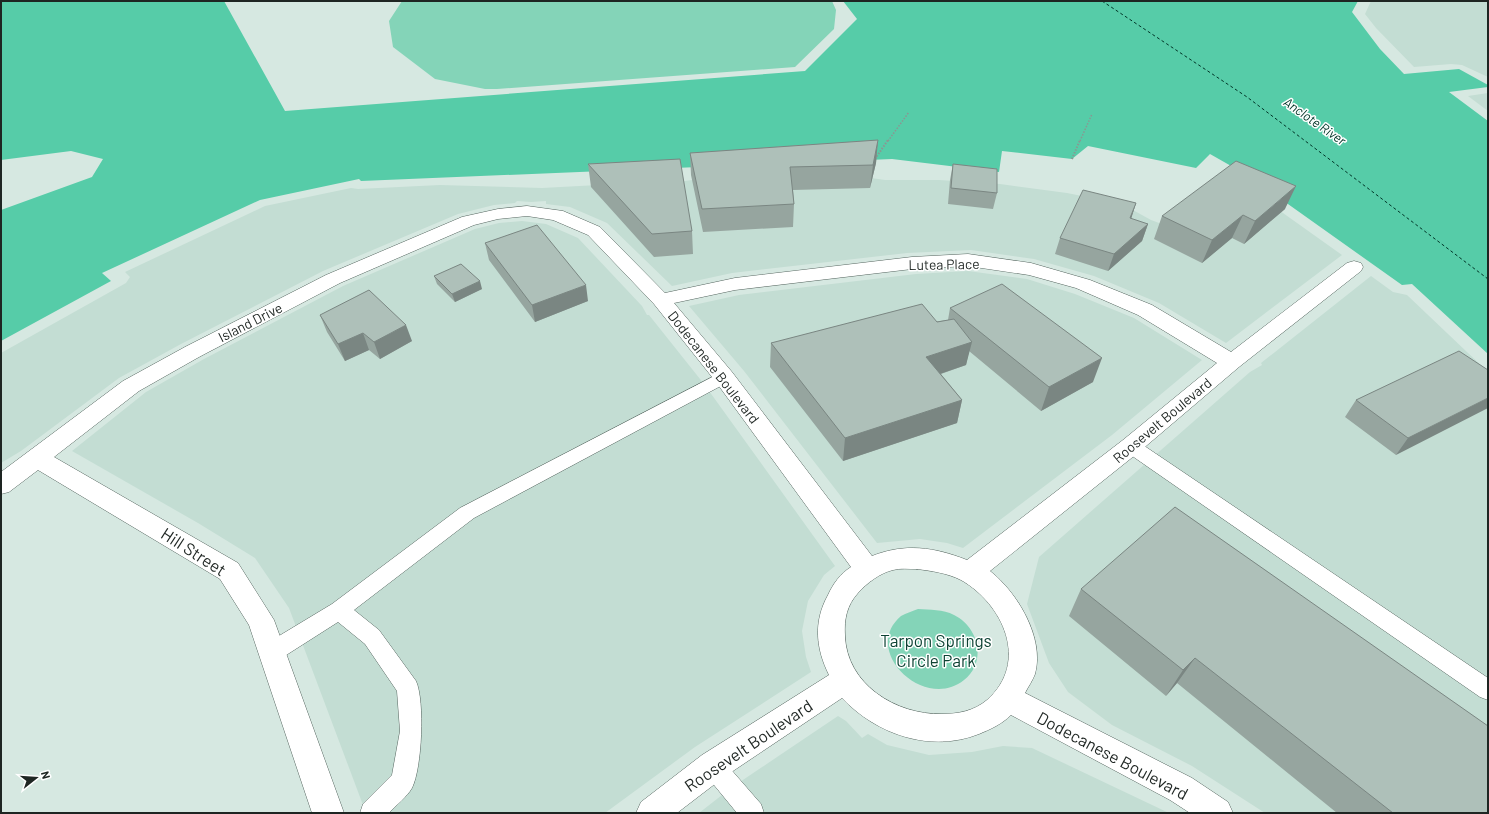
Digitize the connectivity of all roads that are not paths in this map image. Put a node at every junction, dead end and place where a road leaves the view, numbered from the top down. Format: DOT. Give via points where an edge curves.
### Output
graph roads {
  1 [pos="526,212"];
  2 [pos="1354,267"];
  3 [pos="661,300"];
  4 [pos="1232,362"];
  5 [pos="724,377"];
  6 [pos="1131,446"];
  7 [pos="37,458"];
  8 [pos="1,485"];
  9 [pos="867,569"];
  10 [pos="970,572"];
  11 [pos="339,610"];
  12 [pos="272,652"];
  13 [pos="846,680"];
  14 [pos="1488,690"];
  15 [pos="1008,699"];
  16 [pos="713,766"];
  17 [pos="328,813"];
  18 [pos="372,813"];
  19 [pos="652,813"];
  20 [pos="752,813"];
  21 [pos="1217,813"];
  1 -- 3 [label="street, Dodecanese Boulevard" via="557,215 594,231"];
  1 -- 7 [label="street, Island Drive" via="498,214 468,221 333,279 131,386"];
  2 -- 4 [label="street, Roosevelt Boulevard"];
  3 -- 4 [label="street, Lutea Place" via="735,284 912,263 968,260 1031,269 1084,284 1145,310"];
  3 -- 5 [label="street, Dodecanese Boulevard"];
  4 -- 6 [label="street, Roosevelt Boulevard"];
  5 -- 9 [label="street, Dodecanese Boulevard"];
  5 -- 11 [label="lane" via="467,512"];
  6 -- 10 [label="street, Roosevelt Boulevard"];
  6 -- 14 [label="lane"];
  7 -- 8 [label="street, Island Drive"];
  7 -- 12 [label="street, Hill Street" via="229,571 261,620"];
  9 -- 10 [label="street" via="890,560 917,558 944,562"];
  9 -- 13 [label="street" via="848,584 835,604 830,629 833,654"];
  10 -- 15 [label="street" via="994,591 1013,616 1022,644 1021,673"];
  11 -- 12 [label="lane"];
  11 -- 18 [label="lane" via="372,637 408,688 412,731 403,781"];
  12 -- 17 [label="street, Hill Street"];
  13 -- 15 [label="street" via="867,703 894,720 926,728 958,728 986,717"];
  13 -- 16 [label="street, Roosevelt Boulevard"];
  15 -- 21 [label="street, Dodecanese Boulevard" via="1181,789"];
  16 -- 19 [label="street, Roosevelt Boulevard"];
  16 -- 20 [label="lane"];
}
